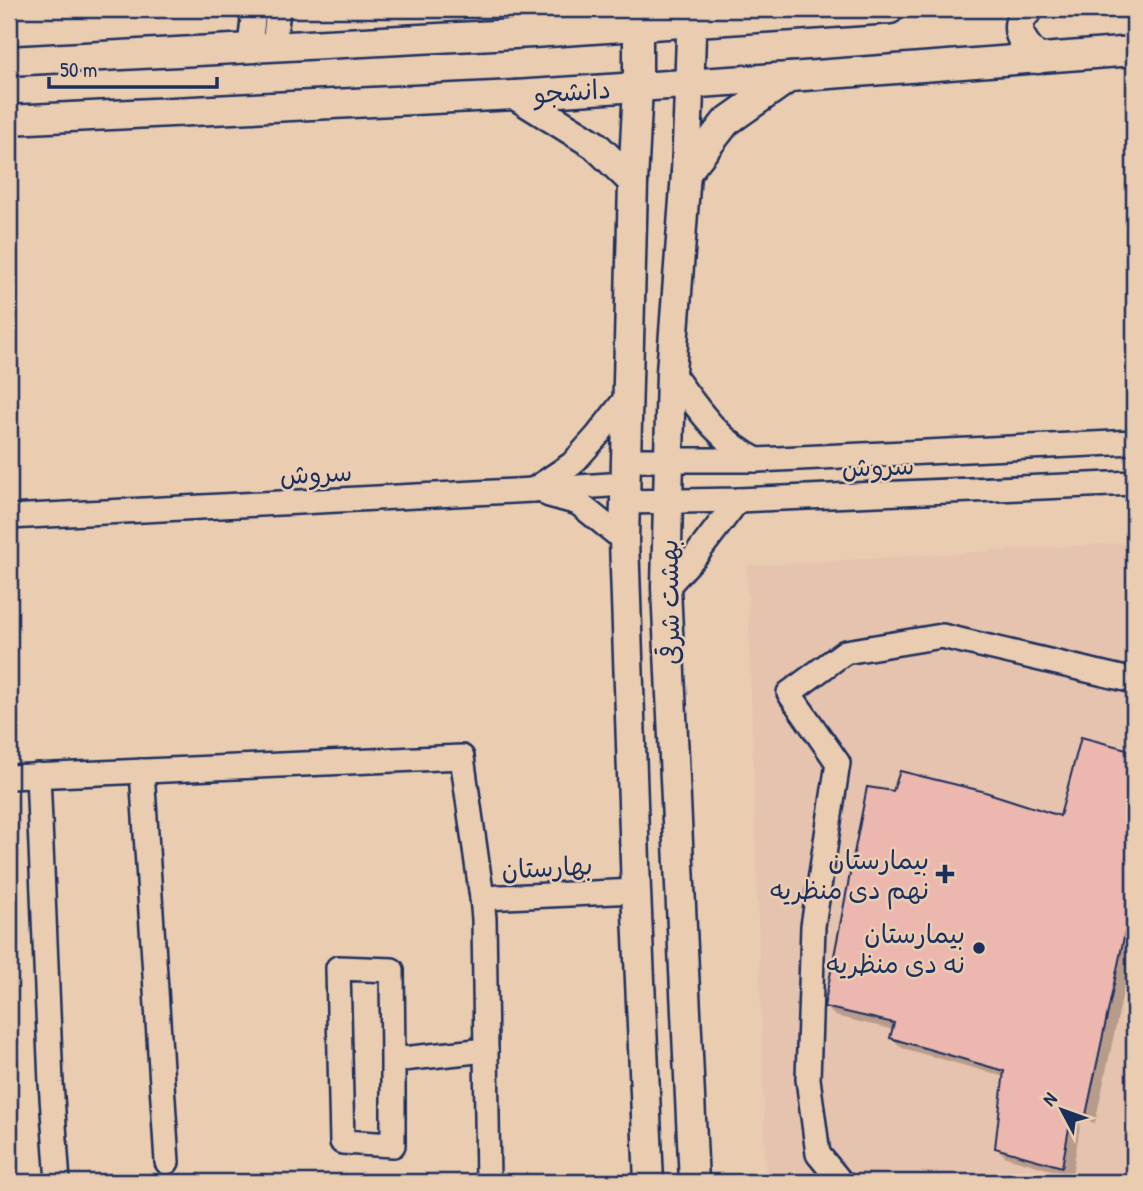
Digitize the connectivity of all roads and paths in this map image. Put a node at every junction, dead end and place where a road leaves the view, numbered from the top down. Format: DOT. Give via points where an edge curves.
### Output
graph roads {
  1 [pos="254,9"];
  2 [pos="278,9"];
  3 [pos="575,9"];
  4 [pos="890,9"];
  5 [pos="1029,9"];
  6 [pos="751,14"];
  7 [pos="692,15"];
  8 [pos="639,17"];
  9 [pos="533,33"];
  10 [pos="262,47"];
  11 [pos="1134,51"];
  12 [pos="1038,59"];
  13 [pos="9,61"];
  14 [pos="790,77"];
  15 [pos="689,83"];
  16 [pos="638,87"];
  17 [pos="515,95"];
  18 [pos="9,120"];
  19 [pos="686,173"];
  20 [pos="633,182"];
  21 [pos="671,372"];
  22 [pos="627,397"];
  23 [pos="1134,442"];
  24 [pos="669,459"];
  25 [pos="757,460"];
  26 [pos="625,482"];
  27 [pos="1134,483"];
  28 [pos="532,491"];
  29 [pos="738,500"];
  30 [pos="668,501"];
  31 [pos="9,517"];
  32 [pos="624,540"];
  33 [pos="666,588"];
  34 [pos="1134,681"];
  35 [pos="142,771"];
  36 [pos="38,775"];
  37 [pos="9,777"];
  38 [pos="636,891"];
  39 [pos="483,909"];
  40 [pos="486,1049"];
  41 [pos="393,1060"];
  42 [pos="166,1162"];
  43 [pos="58,1182"];
  44 [pos="488,1182"];
  45 [pos="649,1182"];
  46 [pos="694,1182"];
  47 [pos="841,1182"];
  1 -- 10 [label="street"];
  2 -- 10 [label="street"];
  3 -- 9 [label="main road"];
  4 -- 6 [label="main road"];
  5 -- 12 [label="main road" via="1019,26 1021,38"];
  6 -- 7 [label="main road"];
  7 -- 8 [label="main road"];
  7 -- 15 [label="main road, بهشت شرقی"];
  8 -- 9 [label="main road"];
  8 -- 16 [label="main road, بهشت شرقی"];
  9 -- 10 [label="main road"];
  10 -- 13 [label="main road"];
  11 -- 12 [label="main road, دانشجو"];
  12 -- 14 [label="main road, دانشجو"];
  14 -- 15 [label="main road, دانشجو"];
  14 -- 19 [label="main road" via="726,122"];
  15 -- 16 [label="main road, دانشجو"];
  15 -- 19 [label="main road, بهشت شرقی"];
  16 -- 17 [label="main road, دانشجو"];
  16 -- 20 [label="main road, بهشت شرقی"];
  17 -- 18 [label="main road, دانشجو"];
  17 -- 20 [label="main road" via="595,145"];
  19 -- 21 [label="main road, بهشت شرقی"];
  20 -- 22 [label="main road, بهشت شرقی"];
  21 -- 24 [label="main road, بهشت شرقی"];
  21 -- 25 [label="street" via="707,420 739,451"];
  22 -- 26 [label="main road, بهشت شرقی"];
  22 -- 28 [label="street" via="572,464"];
  23 -- 25 [label="street, سروش"];
  24 -- 25 [label="street, سروش"];
  24 -- 26 [label="street, سروش"];
  24 -- 30 [label="main road, بهشت شرقی"];
  26 -- 28 [label="street, سروش"];
  26 -- 30 [label="street, سروش"];
  26 -- 32 [label="main road, بهشت شرقی"];
  27 -- 29 [label="street, سروش"];
  28 -- 31 [label="street, سروش"];
  28 -- 32 [label="street" via="578,503"];
  29 -- 30 [label="street, سروش"];
  29 -- 33 [label="street"];
  30 -- 33 [label="main road, بهشت شرقی"];
  32 -- 38 [label="main road, بهشت شرقی"];
  33 -- 46 [label="main road, بهشت شرقی"];
  34 -- 47 [label="street" via="942,636 845,652 789,693 838,763 813,926 808,1079 818,1154"];
  35 -- 36 [label="street"];
  35 -- 39 [label="street" via="462,757"];
  35 -- 42 [label="street"];
  36 -- 37 [label="street"];
  36 -- 43 [label="street"];
  38 -- 39 [label="street, بهارستان"];
  38 -- 45 [label="main road, بهشت شرقی"];
  39 -- 40 [label="street"];
  40 -- 41 [label="street"];
  40 -- 44 [label="street"];
  41 -- 41 [label="street" via="392,970 338,968 342,1142 393,1145"];
}
